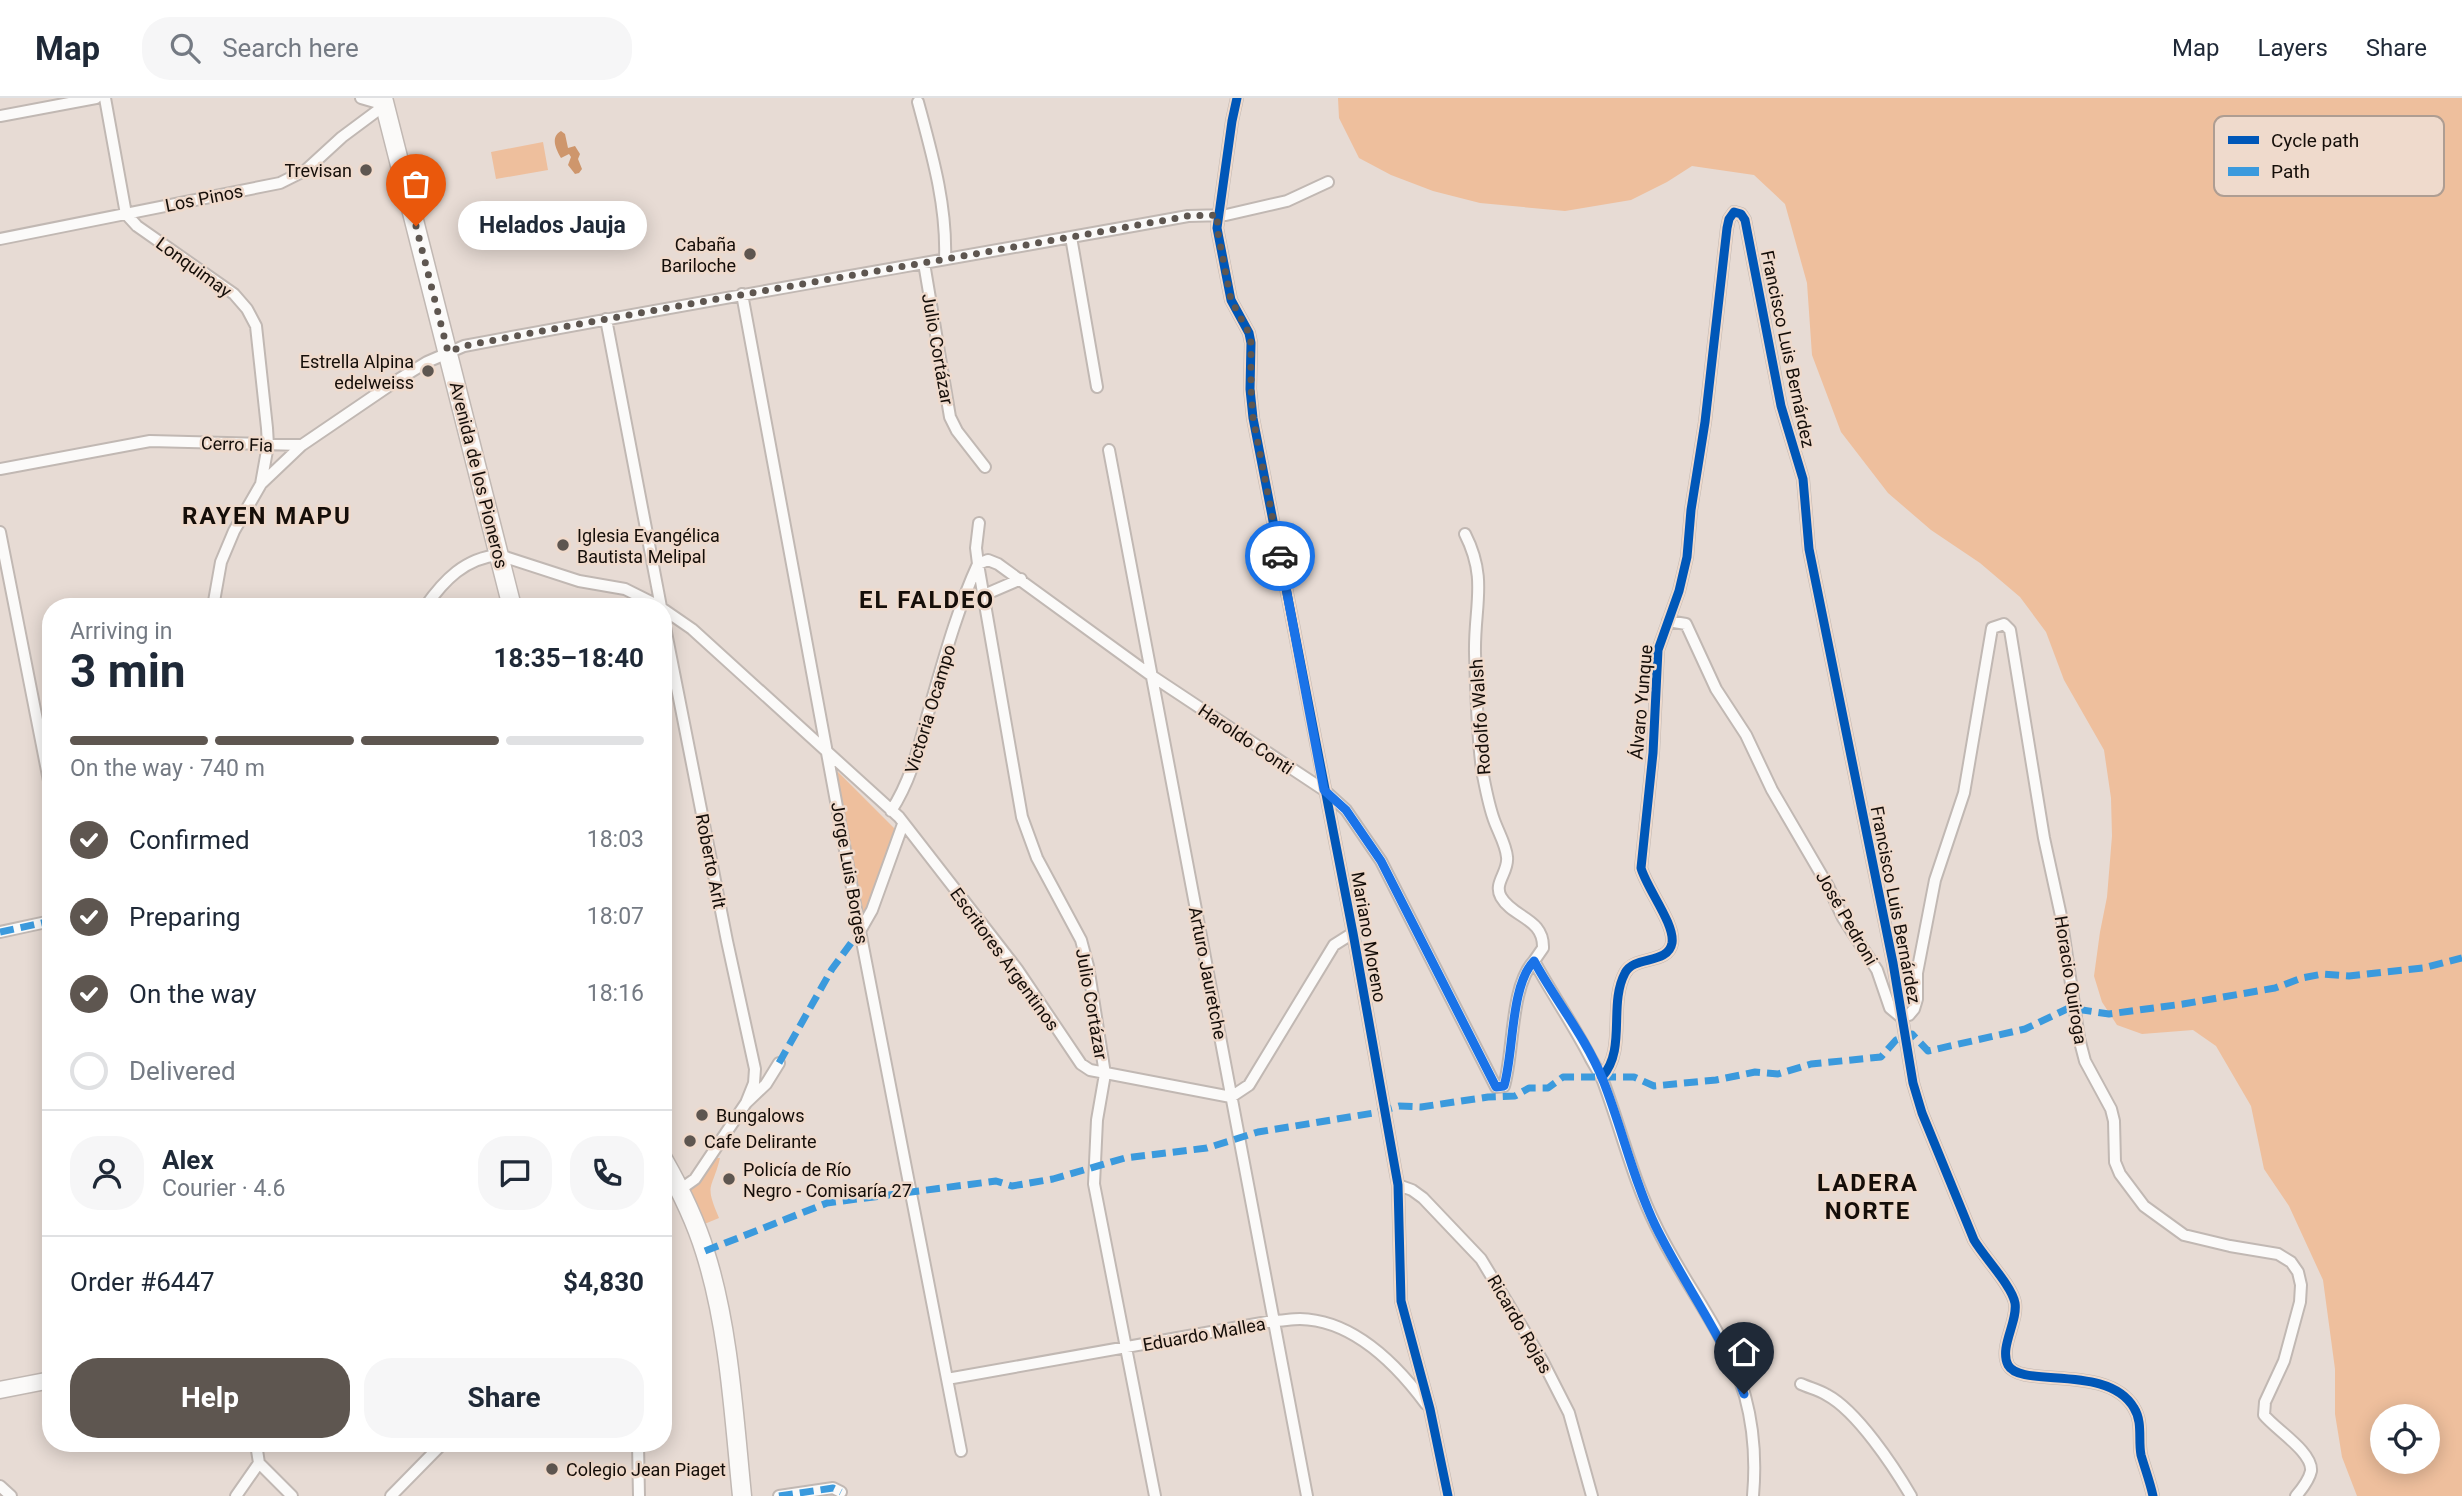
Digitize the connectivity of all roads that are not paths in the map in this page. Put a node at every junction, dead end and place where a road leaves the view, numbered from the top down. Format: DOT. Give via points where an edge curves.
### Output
graph roads {
  1 [pos="96,98"];
  2 [pos="105,98"];
  3 [pos="360,98"];
  4 [pos="1237,98"];
  5 [pos="384,102"];
  6 [pos="918,102"];
  7 [pos="0,116"];
  8 [pos="1328,182"];
  9 [pos="1734,212"];
  10 [pos="127,214"];
  11 [pos="1218,215"];
  12 [pos="1071,237"];
  13 [pos="0,239"];
  14 [pos="945,259"];
  15 [pos="923,263"];
  16 [pos="742,294"];
  17 [pos="606,319"];
  18 [pos="448,352"];
  19 [pos="1097,387"];
  20 [pos="268,445"];
  21 [pos="302,445"];
  22 [pos="1109,450"];
  23 [pos="985,467"];
  24 [pos="0,469"];
  25 [pos="261,484"];
  26 [pos="979,523"];
  27 [pos="0,532"];
  28 [pos="1465,534"];
  29 [pos="499,555"];
  30 [pos="978,564"];
  31 [pos="1021,579"];
  32 [pos="985,595"];
  33 [pos="215,598"];
  34 [pos="433,598"];
  35 [pos="510,598"];
  36 [pos="643,598"];
  37 [pos="660,598"];
  38 [pos="963,604"];
  39 [pos="672,615"];
  40 [pos="1668,621"];
  41 [pos="672,663"];
  42 [pos="1152,676"];
  43 [pos="42,723"];
  44 [pos="827,750"];
  45 [pos="1324,790"];
  46 [pos="891,811"];
  47 [pos="904,824"];
  48 [pos="42,922"];
  49 [pos="860,931"];
  50 [pos="0,932"];
  51 [pos="1353,933"];
  52 [pos="1534,961"];
  53 [pos="1901,1017"];
  54 [pos="779,1063"];
  55 [pos="1105,1074"];
  56 [pos="1602,1077"];
  57 [pos="1231,1097"];
  58 [pos="746,1103"];
  59 [pos="672,1177"];
  60 [pos="1398,1185"];
  61 [pos="681,1189"];
  62 [pos="1273,1321"];
  63 [pos="1127,1348"];
  64 [pos="947,1379"];
  65 [pos="42,1382"];
  66 [pos="1801,1384"];
  67 [pos="0,1390"];
  68 [pos="1430,1409"];
  69 [pos="961,1451"];
  70 [pos="258,1452"];
  71 [pos="434,1452"];
  72 [pos="638,1452"];
  73 [pos="260,1463"];
  74 [pos="0,1486"];
  75 [pos="841,1492"];
  76 [pos="11,1496"];
  77 [pos="236,1496"];
  78 [pos="292,1496"];
  79 [pos="391,1496"];
  80 [pos="639,1496"];
  81 [pos="742,1496"];
  82 [pos="779,1496"];
  83 [pos="1155,1496"];
  84 [pos="1307,1496"];
  85 [pos="1448,1496"];
  86 [pos="1592,1496"];
  87 [pos="1753,1496"];
  88 [pos="1911,1496"];
  89 [pos="2153,1496"];
  90 [pos="2296,1496"];
  1 -- 7 [label="street"];
  2 -- 10 [label="street"];
  3 -- 5 [label="street"];
  4 -- 11 [label="street, Mariano Moreno"];
  5 -- 10 [label="street, Los Pinos" via="293,178"];
  5 -- 18 [label="main road, Avenida de los Pioneros"];
  6 -- 14 [label="street" via="938,178"];
  8 -- 11 [label="street" via="1287,201"];
  9 -- 40 [label="street, Álvaro Yunque" via="1727,228 1687,558"];
  9 -- 53 [label="street, Francisco Luis Bernárdez" via="1745,219 1781,406 1802,479 1809,549"];
  10 -- 13 [label="street, Los Pinos"];
  10 -- 20 [label="street, Lonquimay" via="137,226 234,294 247,309 256,326"];
  11 -- 12 [label="street"];
  11 -- 45 [label="street, Mariano Moreno" via="1231,300 1251,343 1253,418"];
  12 -- 14 [label="street"];
  12 -- 19 [label="street"];
  14 -- 15 [label="street"];
  15 -- 16 [label="street"];
  15 -- 23 [label="street, Julio Cortázar" via="950,417"];
  16 -- 17 [label="street"];
  16 -- 44 [label="street, Jorge Luis Borges"];
  17 -- 18 [label="street"];
  17 -- 37 [label="street"];
  18 -- 21 [label="street"];
  18 -- 29 [label="main road, Avenida de los Pioneros"];
  20 -- 21 [label="street, Cerro Fia"];
  20 -- 24 [label="street, Cerro Fia" via="150,441"];
  20 -- 25 [label="street, Lonquimay"];
  21 -- 25 [label="street, Lonquimay"];
  22 -- 42 [label="street, Arturo Jauretche"];
  25 -- 33 [label="street, Lonquimay" via="221,562"];
  26 -- 30 [label="street, Julio Cortázar"];
  27 -- 43 [label="street"];
  28 -- 52 [label="street, Rodolfo Walsh" via="1479,573 1475,655 1483,771 1508,856 1499,891 1502,900 1540,930 1543,948"];
  29 -- 34 [label="street" via="463,565"];
  29 -- 35 [label="main road, Avenida de los Pioneros"];
  29 -- 36 [label="street, Escritores Argentinos" via="579,581 625,589"];
  30 -- 31 [label="street, Haroldo Conti" via="998,564"];
  30 -- 32 [label="street, Julio Cortázar"];
  30 -- 38 [label="street, Victoria Ocampo"];
  31 -- 32 [label="street"];
  31 -- 42 [label="street, Haroldo Conti"];
  32 -- 38 [label="street"];
  32 -- 55 [label="street, Julio Cortázar" via="1022,817 1037,858 1081,940"];
  38 -- 46 [label="street, Victoria Ocampo" via="911,774"];
  39 -- 44 [label="street, Escritores Argentinos"];
  40 -- 53 [label="street, José Pedroni" via="1686,624 1716,689 1746,735 1843,918 1877,970 1890,1009"];
  40 -- 56 [label="street, Álvaro Yunque" via="1658,650 1641,868 1673,939 1668,952 1625,971 1615,1052"];
  41 -- 58 [label="street, Roberto Arlt" via="755,1069"];
  42 -- 45 [label="street, Haroldo Conti"];
  42 -- 57 [label="street, Arturo Jauretche"];
  44 -- 46 [label="street, Escritores Argentinos"];
  44 -- 49 [label="street, Jorge Luis Borges"];
  45 -- 51 [label="street, Mariano Moreno"];
  45 -- 52 [label="street, Haroldo Conti" via="1346,810 1381,861 1496,1087 1504,1086 1525,972"];
  46 -- 47 [label="street, Escritores Argentinos"];
  47 -- 49 [label="street"];
  47 -- 55 [label="street, Escritores Argentinos" via="1017,970 1081,1064"];
  48 -- 50 [label="street"];
  49 -- 64 [label="street, Jorge Luis Borges"];
  51 -- 57 [label="street" via="1334,946 1249,1085"];
  51 -- 60 [label="street, Mariano Moreno"];
  52 -- 56 [label="street"];
  53 -- 89 [label="street, Francisco Luis Bernárdez" via="1922,1113 1974,1241 2011,1291 2015,1304 2008,1365 2019,1375 2095,1382 2128,1399 2136,1411"];
  53 -- 90 [label="street, Horacio Quiroga" via="1909,1015 1917,999 1917,973 1935,880 1965,793 1992,628 2004,624 2010,630 2079,1038 2085,1062 2111,1109 2120,1174 2144,1206 2184,1235 2278,1254 2298,1272 2300,1302 2264,1415 2311,1467"];
  54 -- 58 [label="street"];
  55 -- 57 [label="street, Escritores Argentinos"];
  55 -- 63 [label="street, Julio Cortázar" via="1094,1185"];
  56 -- 87 [label="street" via="1656,1226 1736,1371 1754,1448"];
  57 -- 62 [label="street, Arturo Jauretche"];
  58 -- 61 [label="street" via="695,1179"];
  59 -- 61 [label="main road"];
  60 -- 68 [label="street, Mariano Moreno" via="1401,1301"];
  60 -- 86 [label="street, Ricardo Rojas" via="1423,1198 1492,1275 1569,1413"];
  61 -- 81 [label="main road" via="710,1269"];
  62 -- 63 [label="street, Eduardo Mallea"];
  62 -- 68 [label="street, Eduardo Mallea" via="1318,1322 1363,1342 1394,1365"];
  62 -- 84 [label="street, Arturo Jauretche"];
  63 -- 64 [label="street, Eduardo Mallea"];
  63 -- 83 [label="street, Julio Cortázar"];
  64 -- 69 [label="street, Jorge Luis Borges"];
  65 -- 67 [label="main road"];
  66 -- 88 [label="street" via="1827,1395 1847,1411"];
  68 -- 85 [label="street, Mariano Moreno"];
  70 -- 73 [label="street"];
  71 -- 79 [label="street"];
  72 -- 80 [label="street"];
  73 -- 77 [label="street"];
  73 -- 78 [label="street"];
  74 -- 76 [label="street"];
  75 -- 82 [label="street" via="833,1488"];
}
